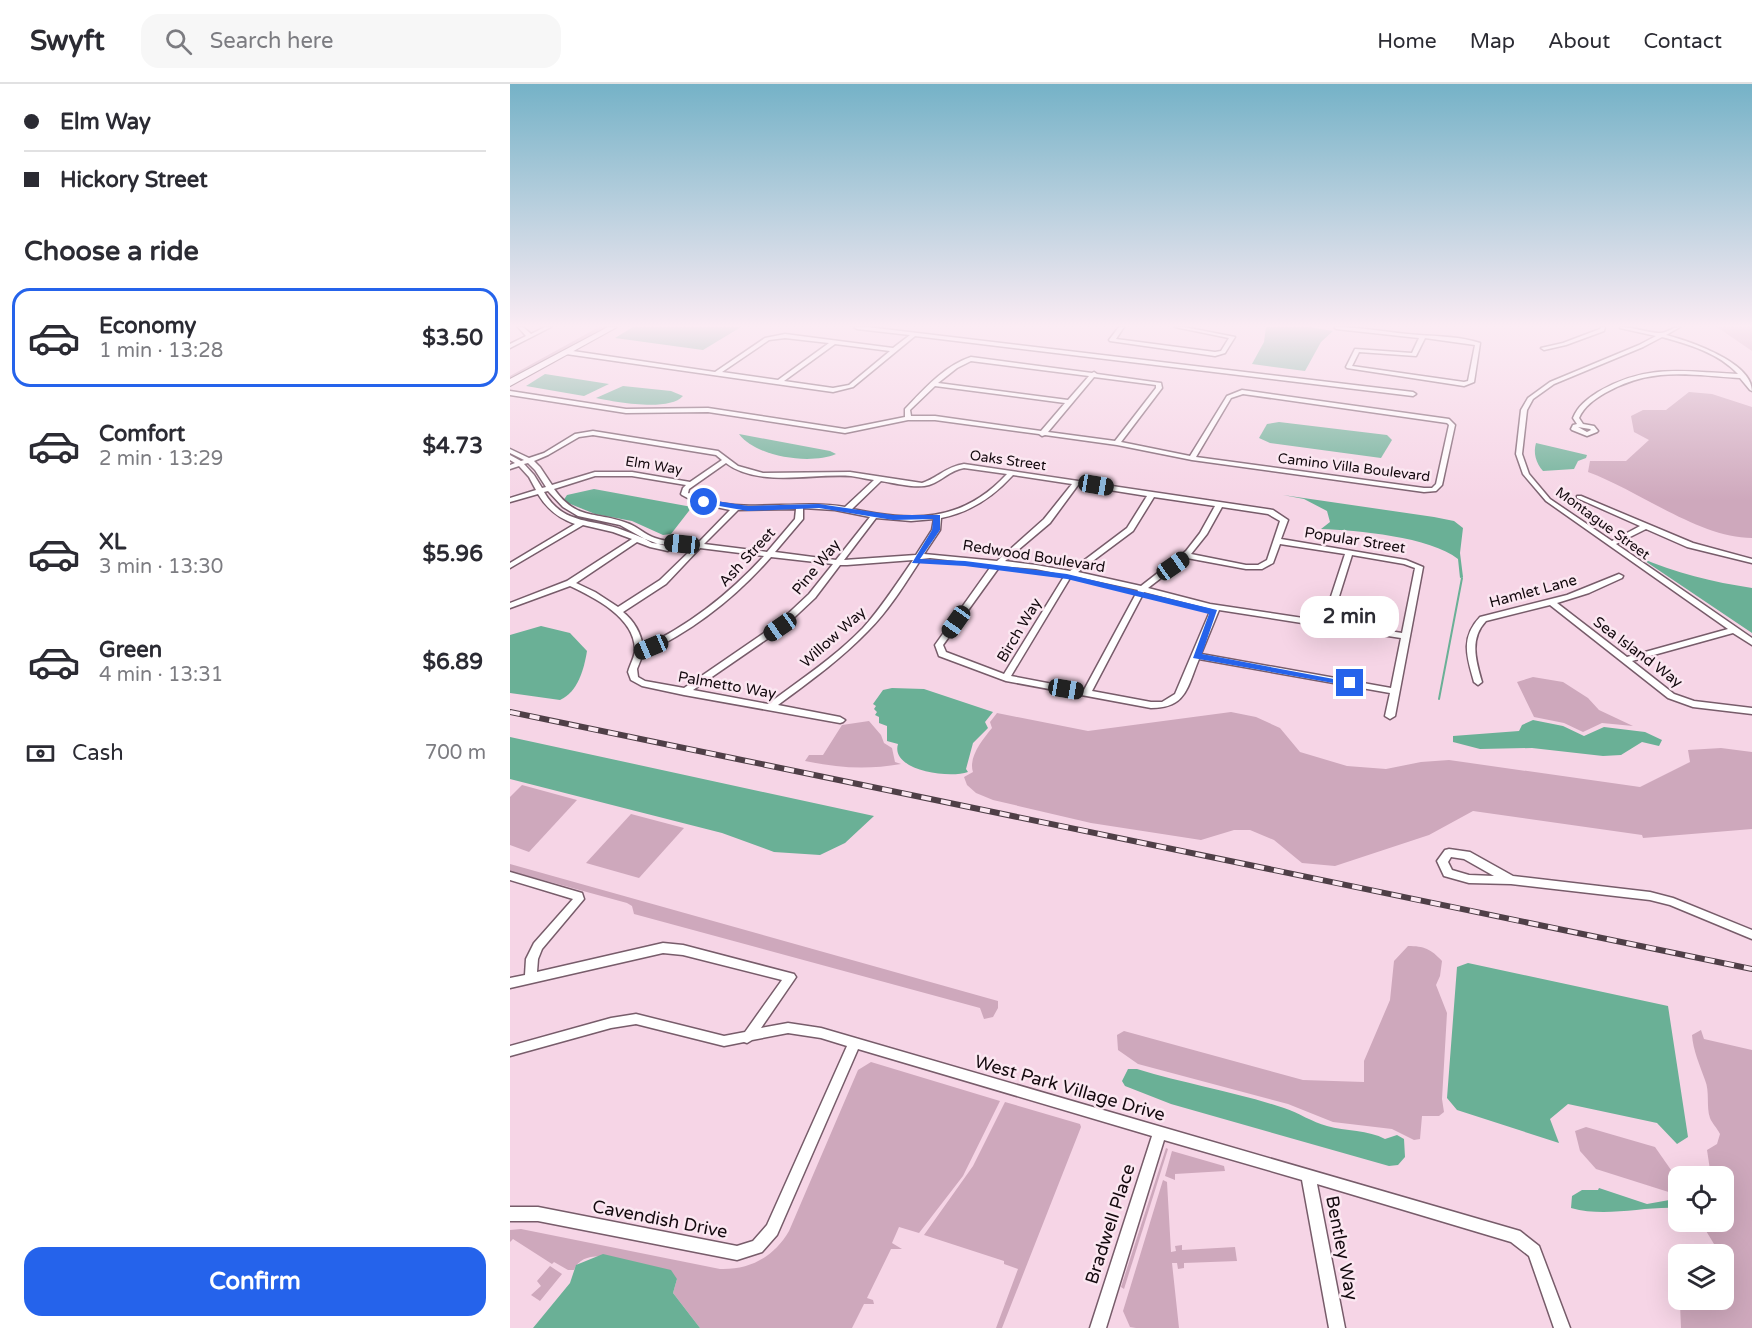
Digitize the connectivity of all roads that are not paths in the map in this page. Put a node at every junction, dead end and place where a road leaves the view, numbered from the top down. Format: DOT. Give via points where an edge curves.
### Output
graph roads {
  1 [pos="799,385"];
  2 [pos="849,385"];
  3 [pos="934,385"];
  4 [pos="943,385"];
  5 [pos="1085,385"];
  6 [pos="1159,385"];
  7 [pos="1339,385"];
  8 [pos="1405,385"];
  9 [pos="1549,385"];
  10 [pos="1621,385"];
  11 [pos="510,393"];
  12 [pos="1403,393"];
  13 [pos="1413,394"];
  14 [pos="1070,402"];
  15 [pos="908,418"];
  16 [pos="1581,425"];
  17 [pos="1042,434"];
  18 [pos="1117,443"];
  19 [pos="510,451"];
  20 [pos="510,458"];
  21 [pos="1192,458"];
  22 [pos="530,460"];
  23 [pos="726,460"];
  24 [pos="521,463"];
  25 [pos="510,467"];
  26 [pos="1012,473"];
  27 [pos="880,478"];
  28 [pos="1077,482"];
  29 [pos="691,484"];
  30 [pos="550,486"];
  31 [pos="541,489"];
  32 [pos="1152,494"];
  33 [pos="1579,497"];
  34 [pos="510,500"];
  35 [pos="1219,505"];
  36 [pos="737,507"];
  37 [pos="800,507"];
  38 [pos="846,510"];
  39 [pos="875,515"];
  40 [pos="938,516"];
  41 [pos="590,518"];
  42 [pos="581,523"];
  43 [pos="1646,526"];
  44 [pos="643,535"];
  45 [pos="634,540"];
  46 [pos="1277,541"];
  47 [pos="1608,542"];
  48 [pos="698,549"];
  49 [pos="1349,553"];
  50 [pos="1188,556"];
  51 [pos="767,557"];
  52 [pos="917,558"];
  53 [pos="1752,561"];
  54 [pos="836,565"];
  55 [pos="997,565"];
  56 [pos="510,566"];
  57 [pos="1069,575"];
  58 [pos="1619,576"];
  59 [pos="570,583"];
  60 [pos="1140,591"];
  61 [pos="1551,602"];
  62 [pos="510,606"];
  63 [pos="1215,610"];
  64 [pos="617,612"];
  65 [pos="1325,627"];
  66 [pos="1734,630"];
  67 [pos="1404,639"];
  68 [pos="1752,642"];
  69 [pos="640,652"];
  70 [pos="1196,656"];
  71 [pos="1626,660"];
  72 [pos="1006,678"];
  73 [pos="1478,682"];
  74 [pos="1394,691"];
  75 [pos="684,692"];
  76 [pos="1088,693"];
  77 [pos="771,706"];
  78 [pos="1752,711"];
  79 [pos="1389,716"];
  80 [pos="840,720"];
  81 [pos="510,876"];
  82 [pos="1511,880"];
  83 [pos="1752,935"];
  84 [pos="531,978"];
  85 [pos="510,983"];
  86 [pos="747,1038"];
  87 [pos="854,1044"];
  88 [pos="510,1051"];
  89 [pos="1160,1132"];
  90 [pos="1308,1175"];
  91 [pos="510,1214"];
  92 [pos="1098,1328"];
  93 [pos="1337,1328"];
  94 [pos="1562,1328"];
  1 -- 2 [label="street" via="832,390"];
  3 -- 15 [label="street" via="907,410"];
  4 -- 14 [label="street"];
  5 -- 14 [label="street"];
  6 -- 18 [label="street"];
  7 -- 12 [label="street"];
  8 -- 12 [label="street"];
  9 -- 47 [label="street, Montague Street" via="1531,398 1524,410 1519,454 1526,474 1548,500"];
  10 -- 16 [label="street" via="1593,397 1576,413"];
  11 -- 15 [label="street, Camino Villa Boulevard" via="626,411 708,410 845,431"];
  12 -- 13 [label="street"];
  14 -- 17 [label="street"];
  15 -- 17 [label="street, Camino Villa Boulevard" via="935,418"];
  17 -- 18 [label="street, Camino Villa Boulevard"];
  18 -- 21 [label="street, Camino Villa Boulevard"];
  19 -- 22 [label="street, Redwood Boulevard"];
  20 -- 24 [label="street, Redwood Boulevard"];
  21 -- 21 [label="street, Camino Villa Boulevard" via="1434,490 1439,485 1452,425 1442,418 1242,392 1229,397"];
  22 -- 23 [label="street, Oaks Street" via="573,436 587,433 718,453"];
  22 -- 24 [label="street, Oaks Street"];
  22 -- 30 [label="street, Redwood Boulevard"];
  23 -- 27 [label="street, Oaks Street" via="742,470 770,476 841,473"];
  23 -- 29 [label="street"];
  24 -- 25 [label="street, Oaks Street"];
  24 -- 31 [label="street, Redwood Boulevard"];
  26 -- 27 [label="street, Oaks Street" via="959,466 922,485"];
  26 -- 28 [label="street, Oaks Street"];
  26 -- 40 [label="street, Elm Way" via="984,501"];
  27 -- 38 [label="street"];
  28 -- 32 [label="street, Oaks Street"];
  28 -- 55 [label="street" via="1047,522"];
  29 -- 30 [label="street, Elm Way" via="612,473"];
  29 -- 36 [label="street, Elm Way" via="683,492 686,495"];
  30 -- 31 [label="street, Elm Way"];
  30 -- 41 [label="street, Redwood Boulevard" via="567,508"];
  31 -- 34 [label="street, Elm Way"];
  31 -- 42 [label="street, Redwood Boulevard" via="552,509"];
  32 -- 35 [label="street, Oaks Street"];
  32 -- 57 [label="street, Birch Way" via="1130,529"];
  33 -- 43 [label="street"];
  35 -- 46 [label="street, Oaks Street" via="1279,516 1284,522"];
  35 -- 50 [label="street" via="1202,540"];
  36 -- 37 [label="street, Elm Way"];
  36 -- 48 [label="street"];
  37 -- 38 [label="street, Elm Way"];
  37 -- 51 [label="street, Ash Street" via="799,519"];
  38 -- 39 [label="street, Elm Way"];
  39 -- 40 [label="street, Elm Way"];
  39 -- 54 [label="street, Pine Way"];
  40 -- 52 [label="street, Willow Way" via="936,530"];
  41 -- 42 [label="street"];
  41 -- 44 [label="street, Redwood Boulevard" via="623,524"];
  42 -- 45 [label="street, Redwood Boulevard" via="616,530"];
  42 -- 56 [label="street"];
  43 -- 47 [label="street" via="1626,539"];
  43 -- 53 [label="street" via="1708,551"];
  44 -- 45 [label="street"];
  44 -- 48 [label="street, Redwood Boulevard"];
  45 -- 48 [label="street, Redwood Boulevard" via="653,547"];
  45 -- 59 [label="street"];
  46 -- 49 [label="street, Popular Street"];
  46 -- 50 [label="street" via="1270,561 1259,567"];
  47 -- 66 [label="street, Montague Street"];
  48 -- 51 [label="street, Redwood Boulevard"];
  48 -- 64 [label="street" via="663,582"];
  49 -- 65 [label="street"];
  49 -- 67 [label="street, Popular Street" via="1419,567"];
  50 -- 60 [label="street"];
  51 -- 54 [label="street, Redwood Boulevard"];
  51 -- 69 [label="street, Ash Street" via="717,607"];
  52 -- 54 [label="street, Redwood Boulevard" via="871,568"];
  52 -- 55 [label="street, Redwood Boulevard"];
  52 -- 77 [label="street, Willow Way" via="866,629"];
  54 -- 75 [label="street, Pine Way" via="780,627"];
  55 -- 57 [label="street, Redwood Boulevard"];
  55 -- 72 [label="street" via="939,648 951,659"];
  57 -- 60 [label="street, Redwood Boulevard"];
  57 -- 72 [label="street, Birch Way"];
  58 -- 61 [label="street, Hamlet Lane"];
  59 -- 62 [label="street"];
  59 -- 64 [label="street, Palmetto Way" via="596,595"];
  60 -- 63 [label="street, Redwood Boulevard"];
  60 -- 76 [label="street"];
  61 -- 71 [label="street, Sea Island Way"];
  61 -- 73 [label="street, Hamlet Lane" via="1483,619 1475,625 1470,655"];
  63 -- 65 [label="street, Redwood Boulevard"];
  63 -- 70 [label="street"];
  64 -- 69 [label="street, Palmetto Way" via="636,631"];
  65 -- 67 [label="street, Redwood Boulevard"];
  66 -- 68 [label="street, Montague Street"];
  66 -- 71 [label="street"];
  67 -- 74 [label="street, Popular Street"];
  69 -- 75 [label="street, Palmetto Way" via="632,668 634,678"];
  70 -- 74 [label="street"];
  70 -- 76 [label="street" via="1179,696 1169,703 1151,705"];
  71 -- 78 [label="street, Sea Island Way" via="1680,700"];
  72 -- 76 [label="street"];
  74 -- 79 [label="street, Popular Street"];
  75 -- 77 [label="street, Palmetto Way"];
  77 -- 80 [label="street, Palmetto Way"];
  81 -- 84 [label="street" via="579,899 538,946 532,959"];
  82 -- 82 [label="street" via="1466,855 1449,853 1442,861 1448,873 1457,877"];
  82 -- 83 [label="street" via="1650,896"];
  84 -- 85 [label="street"];
  84 -- 86 [label="street" via="673,948 790,976"];
  86 -- 87 [label="street, West Park Village Drive" via="788,1028"];
  86 -- 88 [label="street, West Park Village Drive" via="724,1041 636,1019"];
  87 -- 89 [label="street, West Park Village Drive"];
  87 -- 91 [label="street, Cavendish Drive" via="772,1230 757,1247 737,1252 538,1214"];
  89 -- 90 [label="street, West Park Village Drive"];
  89 -- 92 [label="street, Bradwell Place"];
  90 -- 93 [label="street, Bentley Way"];
  90 -- 94 [label="street, West Park Village Drive" via="1515,1236 1534,1251"];
}
